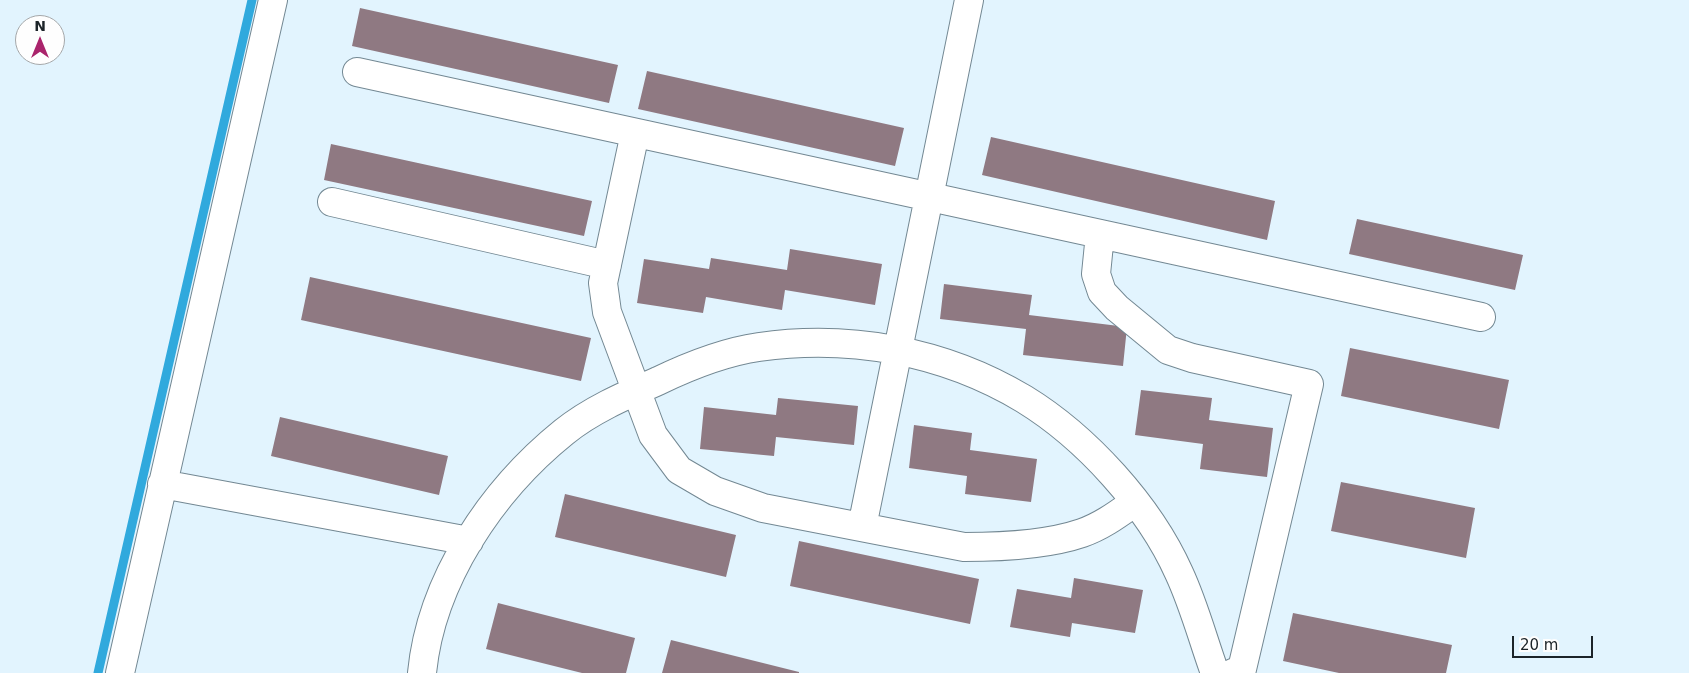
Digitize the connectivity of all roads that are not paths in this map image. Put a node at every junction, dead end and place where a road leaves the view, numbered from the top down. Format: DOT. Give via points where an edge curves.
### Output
graph roads {
  1 [pos="273,0"];
  2 [pos="969,0"];
  3 [pos="357,72"];
  4 [pos="634,133"];
  5 [pos="929,197"];
  6 [pos="332,202"];
  7 [pos="1100,234"];
  8 [pos="607,265"];
  9 [pos="1481,317"];
  10 [pos="898,351"];
  11 [pos="637,390"];
  12 [pos="162,484"];
  13 [pos="1135,502"];
  14 [pos="862,527"];
  15 [pos="469,541"];
  16 [pos="426,672"];
  17 [pos="120,673"];
  18 [pos="1215,673"];
  19 [pos="1234,673"];
  1 -- 12 [label="street"];
  2 -- 5 [label="street"];
  3 -- 4 [label="street"];
  4 -- 5 [label="street"];
  4 -- 8 [label="street"];
  5 -- 7 [label="street"];
  5 -- 10 [label="street"];
  6 -- 8 [label="street"];
  7 -- 9 [label="street"];
  7 -- 19 [label="street" via="1096,274 1102,292 1168,350 1309,384 1242,669"];
  8 -- 11 [label="street" via="603,283 607,312"];
  10 -- 11 [label="street" via="823,343 757,347 691,365"];
  10 -- 13 [label="street" via="978,374 1026,400 1106,467"];
  10 -- 14 [label="street"];
  11 -- 14 [label="street" via="653,435 679,470 715,491 763,508"];
  11 -- 15 [label="street" via="565,431 519,475"];
  12 -- 15 [label="street"];
  12 -- 17 [label="street"];
  13 -- 14 [label="street" via="1082,533 997,547 964,547"];
  13 -- 18 [label="street" via="1179,572"];
  15 -- 16 [label="street" via="453,568 431,626"];
}
